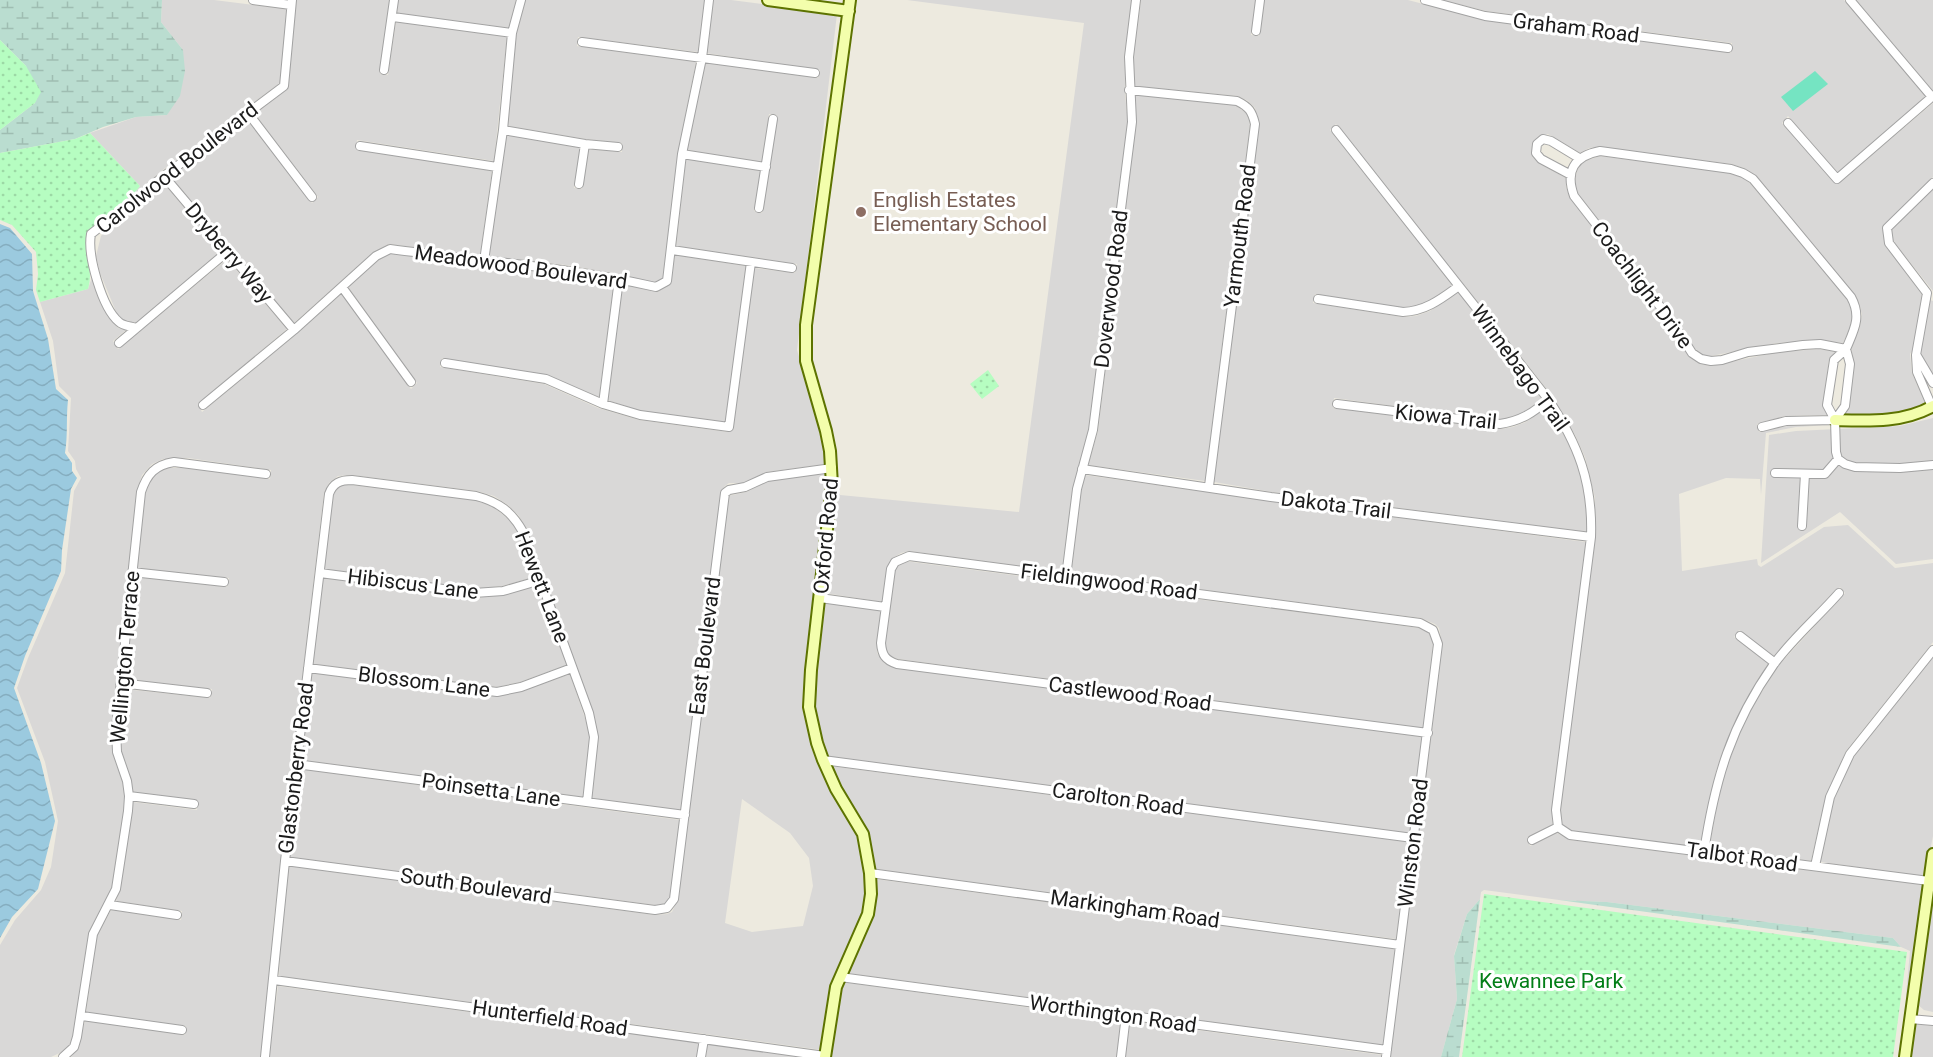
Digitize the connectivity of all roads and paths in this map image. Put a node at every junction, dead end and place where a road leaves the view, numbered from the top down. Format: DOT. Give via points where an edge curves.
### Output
graph roads {
  1 [pos="253,0"];
  2 [pos="394,0"];
  3 [pos="521,0"];
  4 [pos="709,0"];
  5 [pos="768,0"];
  6 [pos="1136,0"];
  7 [pos="1260,0"];
  8 [pos="1425,0"];
  9 [pos="1850,0"];
  10 [pos="292,2"];
  11 [pos="850,5"];
  12 [pos="393,17"];
  13 [pos="1256,31"];
  14 [pos="512,33"];
  15 [pos="582,42"];
  16 [pos="1728,48"];
  17 [pos="702,58"];
  18 [pos="384,70"];
  19 [pos="815,73"];
  20 [pos="1129,90"];
  21 [pos="1933,97"];
  22 [pos="248,112"];
  23 [pos="773,119"];
  24 [pos="1788,123"];
  25 [pos="503,130"];
  26 [pos="1336,130"];
  27 [pos="585,144"];
  28 [pos="360,146"];
  29 [pos="618,147"];
  30 [pos="682,154"];
  31 [pos="1579,158"];
  32 [pos="497,167"];
  33 [pos="766,167"];
  34 [pos="1571,175"];
  35 [pos="164,176"];
  36 [pos="1933,183"];
  37 [pos="579,184"];
  38 [pos="312,197"];
  39 [pos="759,208"];
  40 [pos="672,250"];
  41 [pos="228,252"];
  42 [pos="484,261"];
  43 [pos="751,262"];
  44 [pos="792,268"];
  45 [pos="619,279"];
  46 [pos="342,286"];
  47 [pos="1459,286"];
  48 [pos="1930,295"];
  49 [pos="1318,299"];
  50 [pos="136,328"];
  51 [pos="294,330"];
  52 [pos="119,342"];
  53 [pos="1846,349"];
  54 [pos="1916,355"];
  55 [pos="445,363"];
  56 [pos="411,382"];
  57 [pos="1933,383"];
  58 [pos="1548,399"];
  59 [pos="603,404"];
  60 [pos="1337,404"];
  61 [pos="203,405"];
  62 [pos="1932,407"];
  63 [pos="1835,420"];
  64 [pos="1762,427"];
  65 [pos="1838,459"];
  66 [pos="1933,465"];
  67 [pos="832,468"];
  68 [pos="1082,469"];
  69 [pos="1775,473"];
  70 [pos="266,474"];
  71 [pos="1805,474"];
  72 [pos="337,483"];
  73 [pos="1209,486"];
  74 [pos="1802,526"];
  75 [pos="1591,537"];
  76 [pos="132,572"];
  77 [pos="320,573"];
  78 [pos="1066,577"];
  79 [pos="541,580"];
  80 [pos="224,582"];
  81 [pos="1839,593"];
  82 [pos="820,598"];
  83 [pos="885,607"];
  84 [pos="1433,630"];
  85 [pos="1740,636"];
  86 [pos="1933,650"];
  87 [pos="1775,663"];
  88 [pos="308,668"];
  89 [pos="572,668"];
  90 [pos="120,683"];
  91 [pos="207,693"];
  92 [pos="1428,733"];
  93 [pos="823,760"];
  94 [pos="296,764"];
  95 [pos="129,796"];
  96 [pos="587,802"];
  97 [pos="194,804"];
  98 [pos="685,816"];
  99 [pos="1558,827"];
  100 [pos="1413,838"];
  101 [pos="1532,840"];
  102 [pos="1704,852"];
  103 [pos="1933,854"];
  104 [pos="285,861"];
  105 [pos="1815,867"];
  106 [pos="870,873"];
  107 [pos="1929,881"];
  108 [pos="110,905"];
  109 [pos="667,908"];
  110 [pos="177,915"];
  111 [pos="1400,945"];
  112 [pos="840,977"];
  113 [pos="274,980"];
  114 [pos="82,1016"];
  115 [pos="1126,1016"];
  116 [pos="1911,1019"];
  117 [pos="1933,1021"];
  118 [pos="182,1030"];
  119 [pos="704,1039"];
  120 [pos="1386,1054"];
  121 [pos="825,1056"];
  122 [pos="63,1057"];
  123 [pos="265,1057"];
  124 [pos="701,1057"];
  125 [pos="1121,1057"];
  126 [pos="1905,1057"];
  1 -- 10 [label="street"];
  2 -- 12 [label="street"];
  3 -- 14 [label="street"];
  4 -- 17 [label="street, Meadowood Boulevard"];
  5 -- 11 [label="street"];
  6 -- 20 [label="street, Doverwood Road"];
  7 -- 13 [label="street"];
  8 -- 16 [label="street, Graham Road" via="1485,16"];
  9 -- 21 [label="street"];
  10 -- 22 [label="street, Carolwood Boulevard" via="284,86"];
  11 -- 67 [label="street, Oxford Road" via="805,344 808,373 826,431"];
  12 -- 14 [label="street"];
  12 -- 18 [label="street"];
  14 -- 25 [label="street"];
  15 -- 17 [label="street"];
  17 -- 19 [label="street"];
  17 -- 30 [label="street, Meadowood Boulevard"];
  20 -- 68 [label="street, Doverwood Road" via="1132,122 1119,229 1094,430"];
  20 -- 73 [label="street, Yarmouth Road" via="1237,101 1252,112 1255,124"];
  21 -- 24 [label="street" via="1837,179"];
  22 -- 35 [label="street, Carolwood Boulevard"];
  22 -- 38 [label="street"];
  23 -- 33 [label="street"];
  25 -- 27 [label="street"];
  25 -- 32 [label="street"];
  26 -- 47 [label="street, Winnebago Trail"];
  27 -- 29 [label="street"];
  27 -- 37 [label="street"];
  28 -- 32 [label="street"];
  30 -- 33 [label="street"];
  30 -- 40 [label="street, Meadowood Boulevard"];
  31 -- 34 [label="street"];
  31 -- 34 [label="street" via="1546,139 1537,144 1536,153 1541,159"];
  31 -- 53 [label="street" via="1600,151 1731,169 1753,179 1851,297 1858,313"];
  32 -- 42 [label="street"];
  33 -- 39 [label="street"];
  34 -- 53 [label="street, Coachlight Drive" via="1574,196 1692,353 1701,359 1722,360 1748,352 1803,345"];
  35 -- 41 [label="street, Dryberry Way"];
  35 -- 50 [label="street, Carolwood Boulevard" via="90,238 96,275 106,303 121,324"];
  36 -- 48 [label="street" via="1887,228 1889,243"];
  40 -- 43 [label="street"];
  40 -- 45 [label="street, Meadowood Boulevard" via="667,281 656,288"];
  41 -- 50 [label="street"];
  41 -- 51 [label="street, Dryberry Way"];
  42 -- 45 [label="street, Meadowood Boulevard"];
  42 -- 46 [label="street, Meadowood Boulevard" via="390,249 376,256"];
  43 -- 44 [label="street"];
  43 -- 59 [label="street" via="729,427 640,415"];
  45 -- 59 [label="street"];
  46 -- 51 [label="street, Meadowood Boulevard"];
  46 -- 56 [label="street"];
  47 -- 49 [label="street" via="1416,312"];
  47 -- 58 [label="street, Winnebago Trail"];
  48 -- 54 [label="street"];
  50 -- 52 [label="street"];
  51 -- 61 [label="street, Meadowood Boulevard"];
  53 -- 63 [label="street" via="1850,364 1845,406"];
  53 -- 63 [label="street" via="1834,360 1827,405"];
  54 -- 57 [label="street"];
  54 -- 62 [label="street" via="1917,372"];
  55 -- 59 [label="street" via="546,379"];
  58 -- 60 [label="street, Kiowa Trail" via="1525,417 1500,424"];
  58 -- 75 [label="street, Winnebago Trail" via="1581,458 1591,499"];
  62 -- 63 [label="street" via="1892,420"];
  63 -- 64 [label="street" via="1786,421"];
  63 -- 65 [label="street"];
  65 -- 66 [label="street" via="1855,466"];
  65 -- 71 [label="street" via="1825,474"];
  67 -- 82 [label="street, Oxford Road"];
  67 -- 98 [label="street, East Boulevard" via="767,477 725,493"];
  68 -- 73 [label="street, Dakota Trail"];
  68 -- 78 [label="street, Doverwood Road"];
  69 -- 71 [label="street"];
  70 -- 76 [label="street, Wellington Terrace" via="174,462 154,468 141,492"];
  71 -- 74 [label="street"];
  72 -- 77 [label="street, Glastonberry Road" via="329,494"];
  72 -- 79 [label="street, Hewett Lane" via="352,480 492,501 515,518"];
  73 -- 75 [label="street, Dakota Trail"];
  75 -- 99 [label="street, Winnebago Trail" via="1556,810"];
  76 -- 80 [label="street"];
  76 -- 90 [label="street, Wellington Terrace"];
  77 -- 79 [label="street, Hibiscus Lane" via="474,593 503,591"];
  77 -- 88 [label="street, Glastonberry Road"];
  78 -- 83 [label="street, Fieldingwood Road" via="909,556 895,562 891,569"];
  78 -- 84 [label="street, Fieldingwood Road" via="1420,623"];
  79 -- 89 [label="street, Hewett Lane"];
  81 -- 87 [label="street"];
  82 -- 83 [label="street"];
  82 -- 93 [label="street, Oxford Road" via="809,707"];
  83 -- 92 [label="street, Castlewood Road" via="882,653 897,664"];
  84 -- 92 [label="street, Winston Road" via="1438,644"];
  85 -- 87 [label="street"];
  86 -- 105 [label="street" via="1850,753 1830,797"];
  87 -- 102 [label="street" via="1749,703 1719,773"];
  88 -- 89 [label="street, Blossom Lane" via="497,692"];
  88 -- 94 [label="street, Glastonberry Road"];
  89 -- 96 [label="street, Hewett Lane" via="593,729"];
  90 -- 91 [label="street"];
  90 -- 95 [label="street, Wellington Terrace" via="117,752"];
  92 -- 100 [label="street, Winston Road"];
  93 -- 100 [label="street, Carolton Road"];
  93 -- 106 [label="street, Oxford Road" via="863,834"];
  94 -- 96 [label="street, Poinsetta Lane"];
  94 -- 104 [label="street, Glastonberry Road"];
  95 -- 97 [label="street"];
  95 -- 108 [label="street, Wellington Terrace" via="116,889"];
  96 -- 98 [label="street, Poinsetta Lane"];
  98 -- 109 [label="street, East Boulevard" via="674,899"];
  99 -- 101 [label="street"];
  99 -- 102 [label="street, Talbot Road" via="1570,835"];
  100 -- 111 [label="street, Winston Road"];
  102 -- 105 [label="street, Talbot Road"];
  103 -- 107 [label="street"];
  104 -- 109 [label="street, South Boulevard" via="655,910"];
  104 -- 113 [label="street, Glastonberry Road"];
  105 -- 107 [label="street, Talbot Road"];
  106 -- 111 [label="street, Markingham Road"];
  106 -- 112 [label="street, Oxford Road" via="867,914"];
  107 -- 116 [label="street"];
  108 -- 110 [label="street"];
  108 -- 114 [label="street, Wellington Terrace" via="93,934"];
  111 -- 120 [label="street, Winston Road"];
  112 -- 115 [label="street, Worthington Road"];
  112 -- 121 [label="street, Oxford Road"];
  113 -- 119 [label="street, Hunterfield Road"];
  113 -- 123 [label="street, Glastonberry Road"];
  114 -- 118 [label="street"];
  114 -- 122 [label="street, Wellington Terrace" via="74,1047"];
  115 -- 120 [label="street, Worthington Road"];
  115 -- 125 [label="street"];
  116 -- 117 [label="street"];
  116 -- 126 [label="street"];
  119 -- 121 [label="street, Hunterfield Road"];
  119 -- 124 [label="street"];
}
